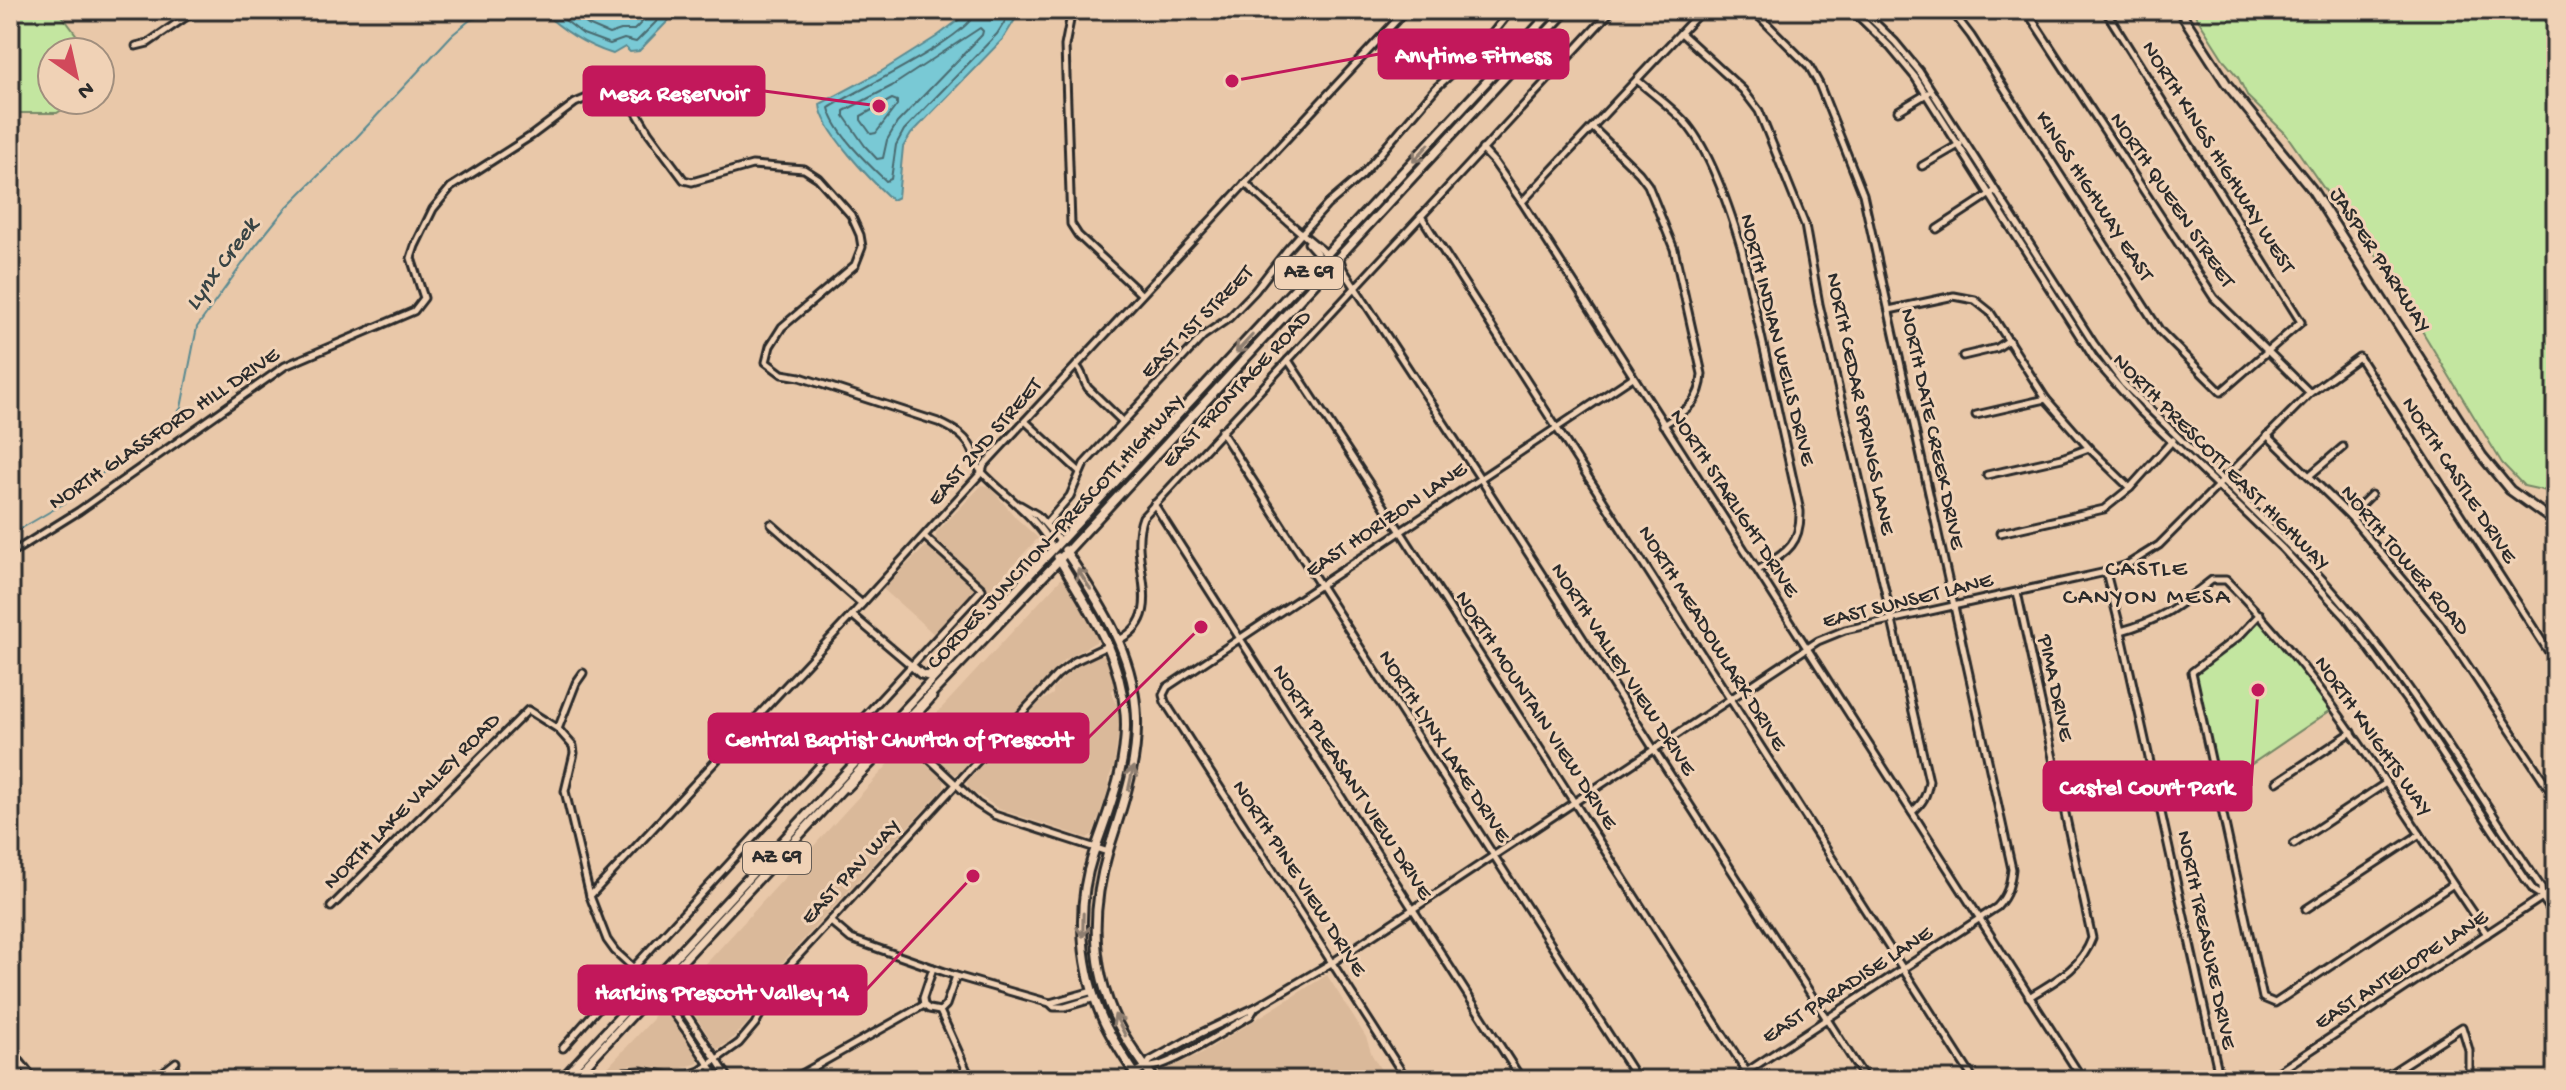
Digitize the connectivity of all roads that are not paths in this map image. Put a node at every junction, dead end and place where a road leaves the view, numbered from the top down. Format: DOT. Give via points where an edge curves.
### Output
graph roads {
  1 [pos="196,10"];
  2 [pos="1072,10"];
  3 [pos="1406,10"];
  4 [pos="1511,10"];
  5 [pos="1553,10"];
  6 [pos="1567,10"];
  7 [pos="1612,10"];
  8 [pos="1702,10"];
  9 [pos="1753,10"];
  10 [pos="1852,10"];
  11 [pos="1862,10"];
  12 [pos="1951,10"];
  13 [pos="2026,10"];
  14 [pos="2105,10"];
  15 [pos="2179,10"];
  16 [pos="1865,18"];
  17 [pos="1681,33"];
  18 [pos="136,46"];
  19 [pos="1637,80"];
  20 [pos="1929,92"];
  21 [pos="1898,111"];
  22 [pos="1593,128"];
  23 [pos="1964,141"];
  24 [pos="1958,145"];
  25 [pos="1482,149"];
  26 [pos="1922,166"];
  27 [pos="1245,183"];
  28 [pos="1995,191"];
  29 [pos="1989,195"];
  30 [pos="1522,202"];
  31 [pos="1421,216"];
  32 [pos="1937,229"];
  33 [pos="1303,237"];
  34 [pos="1327,254"];
  35 [pos="1339,256"];
  36 [pos="1331,265"];
  37 [pos="1314,268"];
  38 [pos="1349,279"];
  39 [pos="1356,287"];
  40 [pos="1142,295"];
  41 [pos="1889,310"];
  42 [pos="2077,318"];
  43 [pos="2071,323"];
  44 [pos="2009,340"];
  45 [pos="2267,351"];
  46 [pos="1963,356"];
  47 [pos="2359,357"];
  48 [pos="1288,360"];
  49 [pos="1076,366"];
  50 [pos="1633,377"];
  51 [pos="2310,393"];
  52 [pos="2046,399"];
  53 [pos="1976,415"];
  54 [pos="1025,421"];
  55 [pos="1123,422"];
  56 [pos="1663,425"];
  57 [pos="1557,427"];
  58 [pos="1221,431"];
  59 [pos="2267,435"];
  60 [pos="2174,439"];
  61 [pos="2343,447"];
  62 [pos="2089,448"];
  63 [pos="982,472"];
  64 [pos="1080,472"];
  65 [pos="1987,475"];
  66 [pos="2309,476"];
  67 [pos="1480,478"];
  68 [pos="2220,482"];
  69 [pos="2130,488"];
  70 [pos="2371,495"];
  71 [pos="1019,504"];
  72 [pos="1154,504"];
  73 [pos="2350,516"];
  74 [pos="2556,523"];
  75 [pos="771,524"];
  76 [pos="1046,524"];
  77 [pos="1401,532"];
  78 [pos="2000,533"];
  79 [pos="925,537"];
  80 [pos="1060,541"];
  81 [pos="1053,548"];
  82 [pos="1066,552"];
  83 [pos="10,554"];
  84 [pos="1060,559"];
  85 [pos="1757,570"];
  86 [pos="2106,572"];
  87 [pos="1320,585"];
  88 [pos="2017,592"];
  89 [pos="862,604"];
  90 [pos="1954,606"];
  91 [pos="2260,614"];
  92 [pos="852,615"];
  93 [pos="1094,615"];
  94 [pos="2355,616"];
  95 [pos="988,620"];
  96 [pos="1891,620"];
  97 [pos="2349,621"];
  98 [pos="2121,631"];
  99 [pos="1240,639"];
  100 [pos="1119,640"];
  101 [pos="1109,645"];
  102 [pos="1807,648"];
  103 [pos="2556,663"];
  104 [pos="912,666"];
  105 [pos="583,673"];
  106 [pos="1131,681"];
  107 [pos="940,686"];
  108 [pos="1163,695"];
  109 [pos="1730,699"];
  110 [pos="558,729"];
  111 [pos="2352,732"];
  112 [pos="2446,744"];
  113 [pos="912,745"];
  114 [pos="2439,749"];
  115 [pos="1655,750"];
  116 [pos="2277,782"];
  117 [pos="2386,783"];
  118 [pos="955,785"];
  119 [pos="2556,799"];
  120 [pos="1574,803"];
  121 [pos="824,807"];
  122 [pos="1912,812"];
  123 [pos="2420,834"];
  124 [pos="2294,844"];
  125 [pos="1096,848"];
  126 [pos="1108,852"];
  127 [pos="1494,856"];
  128 [pos="2452,885"];
  129 [pos="2556,888"];
  130 [pos="590,896"];
  131 [pos="2542,897"];
  132 [pos="331,907"];
  133 [pos="1413,909"];
  134 [pos="2306,909"];
  135 [pos="1980,918"];
  136 [pos="2556,918"];
  137 [pos="830,921"];
  138 [pos="2487,934"];
  139 [pos="1333,962"];
  140 [pos="634,967"];
  141 [pos="933,968"];
  142 [pos="1903,969"];
  143 [pos="956,976"];
  144 [pos="655,986"];
  145 [pos="1094,994"];
  146 [pos="2029,997"];
  147 [pos="924,1005"];
  148 [pos="940,1011"];
  149 [pos="1827,1019"];
  150 [pos="563,1048"];
  151 [pos="10,1049"];
  152 [pos="716,1060"];
  153 [pos="176,1062"];
  154 [pos="709,1064"];
  155 [pos="1146,1067"];
  156 [pos="1747,1071"];
  157 [pos="1137,1077"];
  158 [pos="35,1080"];
  159 [pos="153,1080"];
  160 [pos="561,1080"];
  161 [pos="572,1080"];
  162 [pos="609,1080"];
  163 [pos="719,1080"];
  164 [pos="730,1080"];
  165 [pos="791,1080"];
  166 [pos="971,1080"];
  167 [pos="1122,1080"];
  168 [pos="1155,1080"];
  169 [pos="1407,1080"];
  170 [pos="1522,1080"];
  171 [pos="1638,1080"];
  172 [pos="1734,1080"];
  173 [pos="1752,1080"];
  174 [pos="1866,1080"];
  175 [pos="1974,1080"];
  176 [pos="2083,1080"];
  177 [pos="2220,1080"];
  178 [pos="2266,1080"];
  179 [pos="2380,1080"];
  180 [pos="2469,1080"];
  1 -- 18 [label="street"];
  2 -- 40 [label="street" via="1065,46 1071,224"];
  3 -- 27 [label="street, EAST 2ND STREET"];
  4 -- 33 [label="street, EAST 1ST STREET"];
  5 -- 34 [label="main road, CORDES JUNCTION–PRESCOTT HIGHWAY / AZ 69, one-way"];
  6 -- 35 [label="main road, CORDES JUNCTION–PRESCOTT HIGHWAY / AZ 69"];
  7 -- 25 [label="street, EAST FRONTAGE ROAD"];
  8 -- 17 [label="street"];
  9 -- 41 [label="street, NORTH DATE CREEK DRIVE" via="1796,50 1819,84 1863,194"];
  10 -- 16 [label="street, NORTH PRESCOTT EAST HIGHWAY"];
  11 -- 16 [label="street, NORTH PRESCOTT EAST HIGHWAY"];
  12 -- 45 [label="street, KINGS HIGHWAY EAST" via="2160,331 2221,392"];
  13 -- 45 [label="street, NORTH QUEEN STREET" via="2214,298"];
  14 -- 45 [label="street, NORTH KINGS HIGHWAY WEST" via="2301,322"];
  15 -- 74 [label="main road, JASPER PARKWAY" via="2226,83 2311,188 2482,456 2510,490"];
  16 -- 20 [label="street, NORTH PRESCOTT EAST HIGHWAY" via="1895,42"];
  17 -- 19 [label="street"];
  17 -- 96 [label="street, NORTH CEDAR SPRINGS LANE" via="1759,111 1805,225"];
  19 -- 22 [label="street"];
  19 -- 85 [label="street, NORTH INDIAN WELLS DRIVE" via="1700,142 1742,250 1800,511 1792,546"];
  20 -- 21 [label="street"];
  20 -- 23 [label="street, NORTH PRESCOTT EAST HIGHWAY"];
  20 -- 24 [label="street, NORTH PRESCOTT EAST HIGHWAY"];
  22 -- 30 [label="street"];
  22 -- 56 [label="street" via="1648,185 1679,268 1702,386 1691,407"];
  23 -- 24 [label="street"];
  23 -- 28 [label="street, NORTH PRESCOTT EAST HIGHWAY"];
  24 -- 26 [label="street"];
  24 -- 29 [label="street, NORTH PRESCOTT EAST HIGHWAY"];
  25 -- 30 [label="street, NORTH STARLIGHT DRIVE"];
  25 -- 31 [label="street, EAST FRONTAGE ROAD"];
  27 -- 33 [label="street"];
  27 -- 40 [label="street, EAST 2ND STREET"];
  28 -- 29 [label="street"];
  28 -- 42 [label="street, NORTH PRESCOTT EAST HIGHWAY"];
  29 -- 32 [label="street"];
  29 -- 43 [label="street, NORTH PRESCOTT EAST HIGHWAY"];
  30 -- 50 [label="street, NORTH STARLIGHT DRIVE"];
  31 -- 39 [label="street, EAST FRONTAGE ROAD"];
  31 -- 57 [label="street, NORTH MEADOWLARK DRIVE"];
  33 -- 34 [label="street"];
  33 -- 37 [label="street" via="1318,256"];
  33 -- 55 [label="street, EAST 1ST STREET"];
  34 -- 36 [label="street"];
  34 -- 37 [label="main road, CORDES JUNCTION–PRESCOTT HIGHWAY / AZ 69"];
  35 -- 36 [label="main road, CORDES JUNCTION–PRESCOTT HIGHWAY / AZ 69"];
  35 -- 38 [label="street, NORTH VALLEY VIEW DRIVE"];
  36 -- 38 [label="street, NORTH VALLEY VIEW DRIVE / AZ 69"];
  36 -- 82 [label="main road, CORDES JUNCTION–PRESCOTT HIGHWAY / AZ 69"];
  37 -- 80 [label="main road, CORDES JUNCTION–PRESCOTT HIGHWAY / AZ 69, one-way"];
  38 -- 39 [label="street, NORTH VALLEY VIEW DRIVE / AZ 69"];
  39 -- 48 [label="street, EAST FRONTAGE ROAD"];
  39 -- 67 [label="street, NORTH VALLEY VIEW DRIVE"];
  40 -- 49 [label="street, EAST 2ND STREET"];
  41 -- 44 [label="street" via="1954,296 1975,300"];
  41 -- 90 [label="street, NORTH DATE CREEK DRIVE"];
  42 -- 43 [label="street"];
  42 -- 60 [label="street, NORTH PRESCOTT EAST HIGHWAY" via="2124,384"];
  43 -- 60 [label="street, NORTH PRESCOTT EAST HIGHWAY" via="2112,380"];
  44 -- 46 [label="street"];
  44 -- 52 [label="street"];
  45 -- 51 [label="street, NORTH QUEEN STREET"];
  47 -- 51 [label="street, EAST SUNSET LANE"];
  47 -- 103 [label="street, NORTH CASTLE DRIVE"];
  48 -- 58 [label="street, EAST FRONTAGE ROAD"];
  48 -- 77 [label="street, NORTH MOUNTAIN VIEW DRIVE"];
  49 -- 54 [label="street, EAST 2ND STREET"];
  49 -- 55 [label="street" via="1088,388"];
  50 -- 56 [label="street, NORTH STARLIGHT DRIVE"];
  50 -- 57 [label="street, EAST HORIZON LANE"];
  51 -- 59 [label="street, EAST SUNSET LANE"];
  52 -- 53 [label="street"];
  52 -- 62 [label="street"];
  54 -- 63 [label="street, EAST 2ND STREET"];
  54 -- 64 [label="street"];
  55 -- 64 [label="street, EAST 1ST STREET"];
  56 -- 85 [label="street, NORTH STARLIGHT DRIVE"];
  57 -- 67 [label="street, EAST HORIZON LANE"];
  57 -- 109 [label="street, NORTH MEADOWLARK DRIVE"];
  58 -- 72 [label="street, EAST FRONTAGE ROAD"];
  58 -- 87 [label="street, NORTH LYNX LAKE DRIVE"];
  59 -- 66 [label="street, NORTH TOWER ROAD"];
  59 -- 68 [label="street, EAST SUNSET LANE"];
  60 -- 68 [label="street, NORTH PRESCOTT EAST HIGHWAY"];
  60 -- 69 [label="street"];
  61 -- 66 [label="street"];
  62 -- 65 [label="street"];
  62 -- 69 [label="street"];
  63 -- 71 [label="street, NORTH GLASSFORD HILL DRIVE"];
  63 -- 79 [label="street, EAST 2ND STREET"];
  63 -- 83 [label="street, NORTH GLASSFORD HILL DRIVE" via="969,443 953,429 782,374 766,362 782,327 855,265 862,247 851,215 818,178 804,169 752,165 684,180 631,103 594,95 451,187 433,209 411,258 424,298 414,311 285,366"];
  64 -- 76 [label="street, EAST 1ST STREET" via="1070,496"];
  66 -- 73 [label="street, NORTH TOWER ROAD"];
  67 -- 77 [label="street, EAST HORIZON LANE"];
  67 -- 115 [label="street, NORTH VALLEY VIEW DRIVE"];
  68 -- 86 [label="street, EAST SUNSET LANE" via="2159,545"];
  68 -- 94 [label="street, NORTH PRESCOTT EAST HIGHWAY"];
  68 -- 97 [label="street, NORTH PRESCOTT EAST HIGHWAY"];
  69 -- 78 [label="street" via="2104,509"];
  70 -- 73 [label="street"];
  71 -- 76 [label="street, NORTH GLASSFORD HILL DRIVE"];
  71 -- 81 [label="street, NORTH GLASSFORD HILL DRIVE"];
  72 -- 99 [label="street, NORTH PLEASANT VIEW DRIVE"];
  72 -- 100 [label="street, EAST FRONTAGE ROAD" via="1138,529 1145,608 1137,628"];
  73 -- 119 [label="street, NORTH TOWER ROAD" via="2440,624"];
  75 -- 89 [label="street"];
  76 -- 80 [label="street, NORTH GLASSFORD HILL DRIVE"];
  77 -- 87 [label="street, EAST HORIZON LANE"];
  77 -- 120 [label="street, NORTH MOUNTAIN VIEW DRIVE"];
  79 -- 89 [label="street, EAST 2ND STREET"];
  79 -- 104 [label="street" via="982,589"];
  80 -- 81 [label="main road, CORDES JUNCTION–PRESCOTT HIGHWAY / AZ 69"];
  80 -- 82 [label="main road, NORTH GLASSFORD HILL DRIVE"];
  81 -- 84 [label="main road, NORTH GLASSFORD HILL DRIVE"];
  81 -- 95 [label="main road, CORDES JUNCTION–PRESCOTT HIGHWAY / AZ 69"];
  82 -- 84 [label="main road, CORDES JUNCTION–PRESCOTT HIGHWAY / AZ 69"];
  100 -- 82 [label="main road, NORTH GLASSFORD HILL DRIVE, one-way"];
  84 -- 93 [label="main road, NORTH GLASSFORD HILL DRIVE"];
  84 -- 107 [label="main road, CORDES JUNCTION–PRESCOTT HIGHWAY / AZ 69"];
  85 -- 102 [label="street, NORTH STARLIGHT DRIVE"];
  86 -- 88 [label="street, EAST SUNSET LANE"];
  86 -- 98 [label="street, NORTH TREASURE DRIVE"];
  87 -- 99 [label="street, EAST HORIZON LANE"];
  87 -- 127 [label="street, NORTH LYNX LAKE DRIVE"];
  88 -- 90 [label="street, EAST SUNSET LANE"];
  88 -- 146 [label="street, PIMA DRIVE" via="2092,938 2076,967"];
  89 -- 92 [label="street, EAST 2ND STREET"];
  90 -- 96 [label="street, EAST SUNSET LANE"];
  90 -- 135 [label="street, NORTH DATE CREEK DRIVE" via="2012,869 2005,899"];
  91 -- 98 [label="street, NORTH KNIGHTS WAY" via="2226,580 2212,580 2149,624"];
  91 -- 111 [label="street, NORTH KNIGHTS WAY"];
  91 -- 128 [label="street" via="2192,672 2263,998 2275,1003"];
  92 -- 104 [label="street"];
  92 -- 130 [label="street, EAST 2ND STREET"];
  93 -- 100 [label="main road"];
  93 -- 101 [label="main road, NORTH GLASSFORD HILL DRIVE"];
  94 -- 97 [label="street"];
  94 -- 112 [label="street, NORTH PRESCOTT EAST HIGHWAY"];
  95 -- 104 [label="main road" via="932,674 921,674"];
  95 -- 144 [label="main road, CORDES JUNCTION–PRESCOTT HIGHWAY / AZ 69"];
  96 -- 102 [label="street, EAST SUNSET LANE" via="1829,635"];
  96 -- 122 [label="street, NORTH CEDAR SPRINGS LANE" via="1929,781 1927,793"];
  97 -- 114 [label="street, NORTH PRESCOTT EAST HIGHWAY"];
  98 -- 177 [label="street, NORTH TREASURE DRIVE"];
  99 -- 108 [label="street, EAST HORIZON LANE" via="1167,687"];
  99 -- 133 [label="street, NORTH PLEASANT VIEW DRIVE"];
  100 -- 106 [label="main road, NORTH GLASSFORD HILL DRIVE"];
  101 -- 106 [label="main road"];
  101 -- 118 [label="street, EAST PAV WAY" via="1057,675"];
  101 -- 125 [label="main road" via="1125,713 1125,741"];
  102 -- 109 [label="street, EAST SUNSET LANE"];
  102 -- 122 [label="street, NORTH STARLIGHT DRIVE"];
  104 -- 140 [label="street"];
  105 -- 110 [label="street"];
  126 -- 106 [label="main road, one-way" via="1135,759"];
  107 -- 113 [label="street" via="906,727"];
  107 -- 121 [label="main road, CORDES JUNCTION–PRESCOTT HIGHWAY / AZ 69"];
  108 -- 139 [label="street, NORTH PINE VIEW DRIVE"];
  109 -- 115 [label="street, EAST SUNSET LANE"];
  109 -- 142 [label="street, NORTH MEADOWLARK DRIVE"];
  110 -- 130 [label="street" via="574,753 565,791"];
  110 -- 132 [label="street, NORTH LAKE VALLEY ROAD" via="528,710"];
  111 -- 116 [label="street"];
  111 -- 117 [label="street, NORTH KNIGHTS WAY"];
  112 -- 114 [label="street"];
  112 -- 131 [label="street, NORTH PRESCOTT EAST HIGHWAY" via="2541,887"];
  113 -- 118 [label="street"];
  113 -- 121 [label="street" via="894,741"];
  114 -- 131 [label="street, NORTH PRESCOTT EAST HIGHWAY"];
  115 -- 120 [label="street, EAST SUNSET LANE"];
  115 -- 149 [label="street, NORTH VALLEY VIEW DRIVE"];
  117 -- 123 [label="street, NORTH KNIGHTS WAY"];
  117 -- 124 [label="street"];
  118 -- 125 [label="street" via="994,815"];
  118 -- 137 [label="street, EAST PAV WAY"];
  120 -- 127 [label="street, EAST SUNSET LANE"];
  120 -- 156 [label="street, NORTH MOUNTAIN VIEW DRIVE"];
  121 -- 144 [label="main road, CORDES JUNCTION–PRESCOTT HIGHWAY / AZ 69"];
  122 -- 135 [label="street, NORTH STARLIGHT DRIVE"];
  123 -- 128 [label="street, NORTH KNIGHTS WAY"];
  123 -- 134 [label="street"];
  125 -- 126 [label="street"];
  125 -- 145 [label="main road, one-way" via="1084,905 1085,960"];
  155 -- 126 [label="main road, one-way" via="1118,1023 1100,966 1095,909"];
  127 -- 133 [label="street, EAST SUNSET LANE"];
  127 -- 171 [label="street, NORTH LYNX LAKE DRIVE"];
  128 -- 138 [label="street, NORTH KNIGHTS WAY"];
  129 -- 131 [label="street, EAST ANTELOPE LANE"];
  130 -- 140 [label="street" via="607,940"];
  131 -- 136 [label="street, NORTH PRESCOTT EAST HIGHWAY"];
  131 -- 138 [label="street, EAST ANTELOPE LANE"];
  133 -- 139 [label="street, EAST SUNSET LANE"];
  133 -- 170 [label="street, NORTH PLEASANT VIEW DRIVE"];
  135 -- 142 [label="street, EAST PARADISE LANE"];
  135 -- 146 [label="street, NORTH STARLIGHT DRIVE"];
  137 -- 141 [label="street" via="851,939"];
  137 -- 152 [label="street, EAST PAV WAY" via="785,970 749,1033"];
  138 -- 178 [label="street, EAST ANTELOPE LANE"];
  139 -- 155 [label="street, EAST SUNSET LANE" via="1194,1048 1156,1068"];
  139 -- 169 [label="street, NORTH PINE VIEW DRIVE"];
  140 -- 144 [label="street"];
  140 -- 150 [label="street"];
  141 -- 143 [label="street"];
  141 -- 147 [label="street"];
  142 -- 149 [label="street, EAST PARADISE LANE"];
  142 -- 175 [label="street, NORTH MEADOWLARK DRIVE"];
  143 -- 145 [label="street" via="1050,1003"];
  143 -- 148 [label="street"];
  144 -- 152 [label="street" via="681,1006"];
  144 -- 154 [label="street"];
  144 -- 160 [label="main road, CORDES JUNCTION–PRESCOTT HIGHWAY / AZ 69"];
  144 -- 161 [label="main road, CORDES JUNCTION–PRESCOTT HIGHWAY / AZ 69"];
  145 -- 157 [label="main road"];
  146 -- 176 [label="street, NORTH STARLIGHT DRIVE"];
  147 -- 148 [label="street"];
  147 -- 165 [label="street"];
  148 -- 166 [label="street"];
  149 -- 156 [label="street, EAST PARADISE LANE"];
  149 -- 174 [label="street, NORTH VALLEY VIEW DRIVE"];
  151 -- 158 [label="street"];
  152 -- 154 [label="street, EAST PAV WAY"];
  152 -- 164 [label="street"];
  153 -- 159 [label="street"];
  154 -- 162 [label="street, EAST PAV WAY" via="680,1077 641,1071"];
  154 -- 163 [label="street"];
  155 -- 157 [label="street, EAST SUNSET LANE"];
  155 -- 168 [label="main road"];
  156 -- 172 [label="street, EAST PARADISE LANE"];
  156 -- 173 [label="street, NORTH MOUNTAIN VIEW DRIVE"];
  157 -- 167 [label="street, EAST SUNSET LANE"];
  179 -- 180 [label="street" via="2462,1027"];
}
